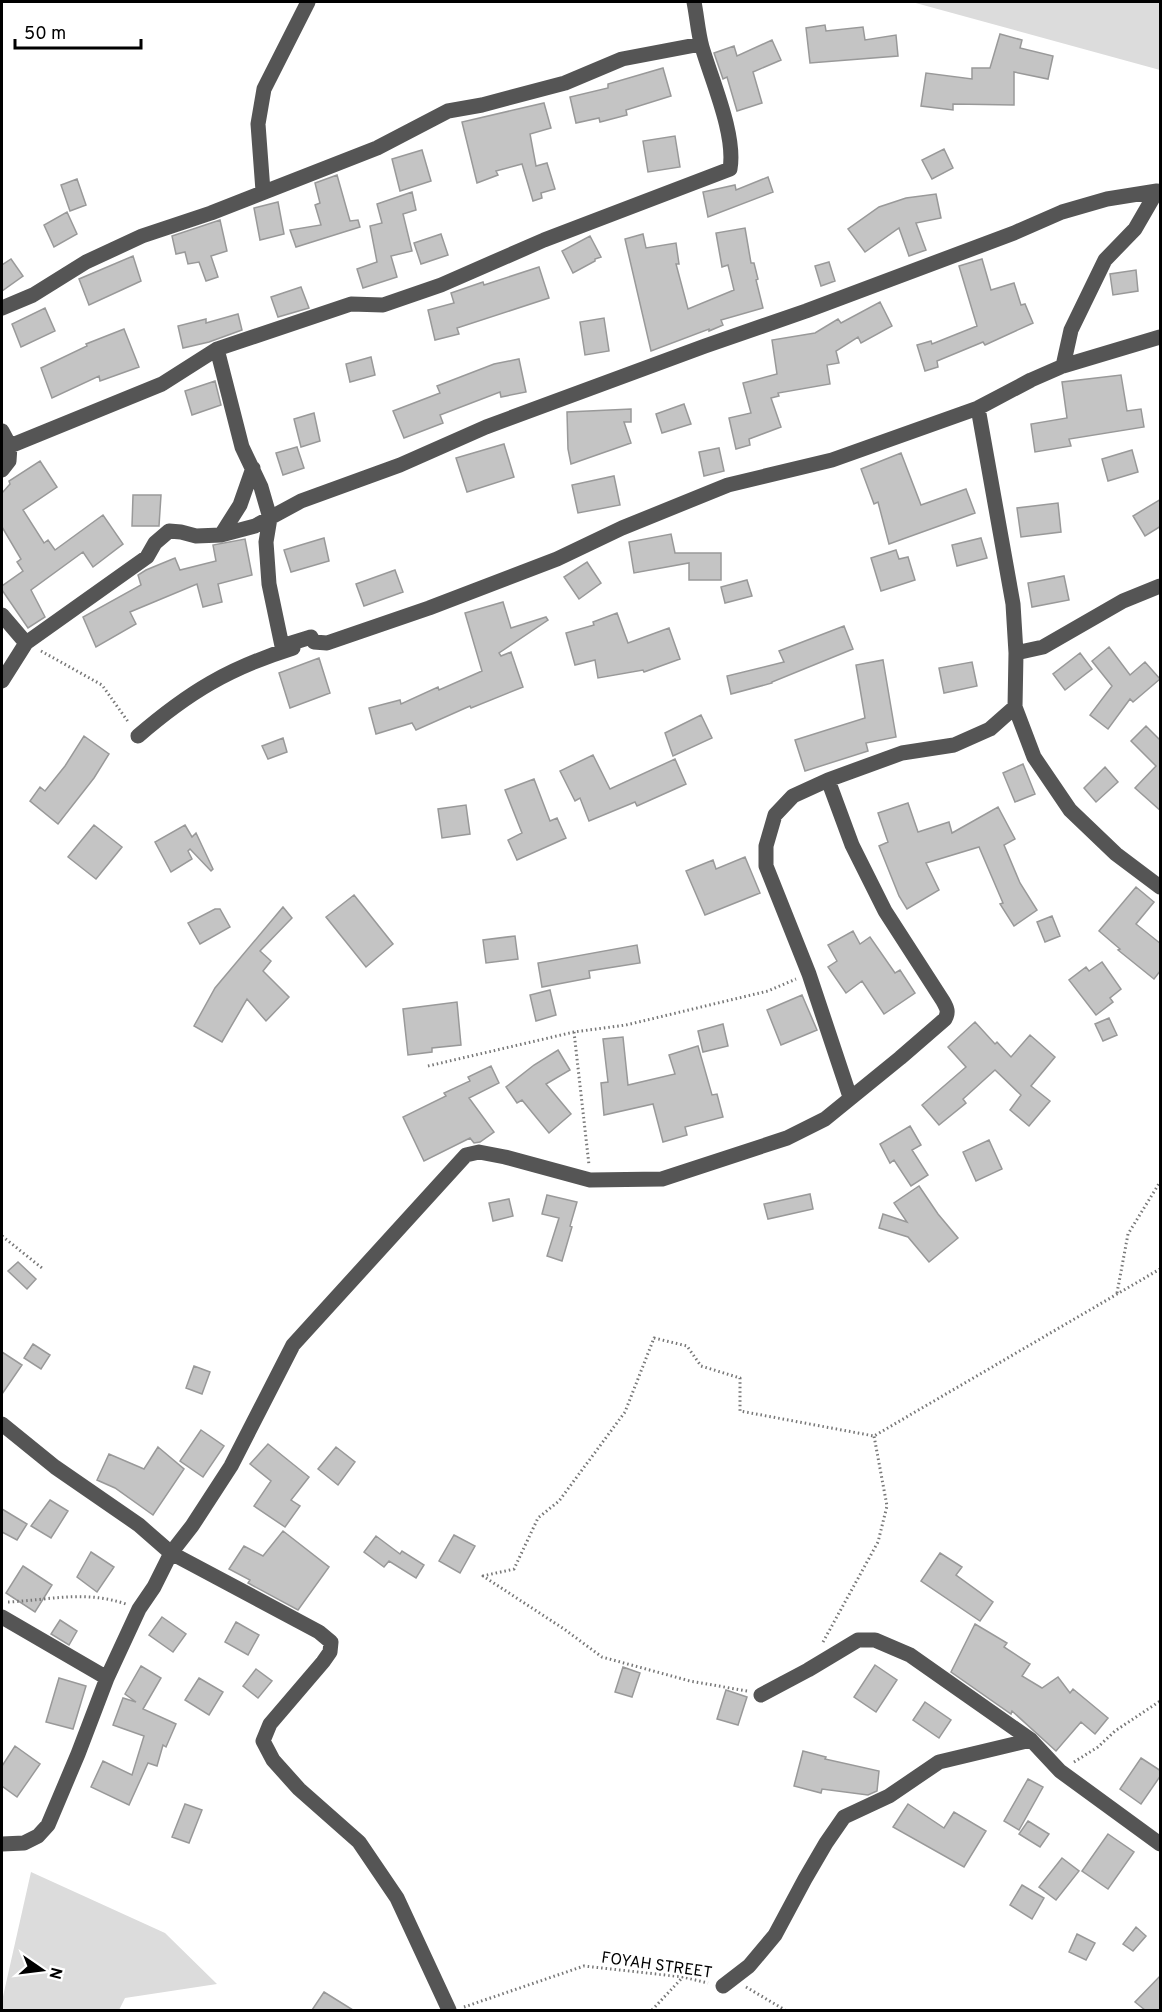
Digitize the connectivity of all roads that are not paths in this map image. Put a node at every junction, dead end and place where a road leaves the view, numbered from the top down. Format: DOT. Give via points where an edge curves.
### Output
graph roads {
  1 [pos="308,2"];
  2 [pos="694,2"];
  3 [pos="701,44"];
  4 [pos="263,191"];
  5 [pos="2,308"];
  6 [pos="1161,337"];
  7 [pos="217,349"];
  8 [pos="1063,366"];
  9 [pos="978,408"];
  10 [pos="2,431"];
  11 [pos="10,446"];
  12 [pos="253,468"];
  13 [pos="2,470"];
  14 [pos="270,518"];
  15 [pos="221,535"];
  16 [pos="1161,586"];
  17 [pos="2,615"];
  18 [pos="314,642"];
  19 [pos="26,643"];
  20 [pos="1016,653"];
  21 [pos="2,681"];
  22 [pos="1015,706"];
  23 [pos="138,736"];
  24 [pos="828,780"];
  25 [pos="1161,887"];
  26 [pos="850,1097"];
  27 [pos="2,1424"];
  28 [pos="171,1553"];
  29 [pos="2,1617"];
  30 [pos="106,1678"];
  31 [pos="761,1695"];
  32 [pos="1031,1740"];
  33 [pos="2,1844"];
  34 [pos="1161,1844"];
  35 [pos="723,1986"];
  36 [pos="456,2009"];
  1 -- 4 [label="street" via="264,89 258,124"];
  2 -- 3 [label="street"];
  3 -- 4 [label="street" via="622,59 565,83 448,111 377,148 306,178"];
  3 -- 7 [label="street" via="730,143 730,169 383,305 351,304"];
  4 -- 5 [label="street" via="142,236"];
  6 -- 8 [label="street"];
  7 -- 11 [label="street" via="162,384"];
  7 -- 12 [label="street" via="242,447"];
  8 -- 9 [label="street"];
  8 -- 14 [label="street" via="1071,330 1106,260 1135,229 1157,191 1062,212 806,311 486,427 400,465 301,501"];
  9 -- 18 [label="street" via="832,460 728,485 557,559 429,608 327,643"];
  9 -- 20 [label="street" via="1013,604"];
  10 -- 11 [label="street"];
  11 -- 13 [label="street" via="9,461"];
  12 -- 14 [label="street"];
  12 -- 15 [label="street" via="240,505"];
  14 -- 15 [label="street"];
  14 -- 18 [label="street" via="266,542 269,584 282,646 311,637"];
  15 -- 19 [label="street" via="170,531 155,543 147,557"];
  16 -- 20 [label="street" via="1123,601 1043,647"];
  17 -- 19 [label="street"];
  18 -- 23 [label="street" via="262,658 210,682"];
  19 -- 21 [label="street"];
  20 -- 22 [label="street"];
  22 -- 24 [label="street" via="990,729 954,744 902,753"];
  22 -- 25 [label="street" via="1034,757 1070,810 1116,854"];
  24 -- 26 [label="street" via="793,796 775,814 765,846 766,866 809,974"];
  24 -- 26 [label="street" via="852,845 885,911 947,1009 945,1019"];
  26 -- 28 [label="street" via="825,1119 787,1138 662,1179 590,1180 505,1156 479,1152 466,1155 293,1345 231,1466"];
  27 -- 28 [label="street"];
  28 -- 30 [label="street"];
  28 -- 36 [label="street" via="331,1642 324,1662 270,1724 264,1741 273,1760 299,1789 359,1842 396,1898"];
  29 -- 30 [label="street"];
  30 -- 33 [label="street" via="48,1825 24,1843"];
  31 -- 32 [label="street" via="858,1640 875,1640 910,1655"];
  32 -- 34 [label="street" via="1060,1771"];
  32 -- 35 [label="street" via="939,1762 889,1796 844,1817 775,1935 749,1966"];
}
